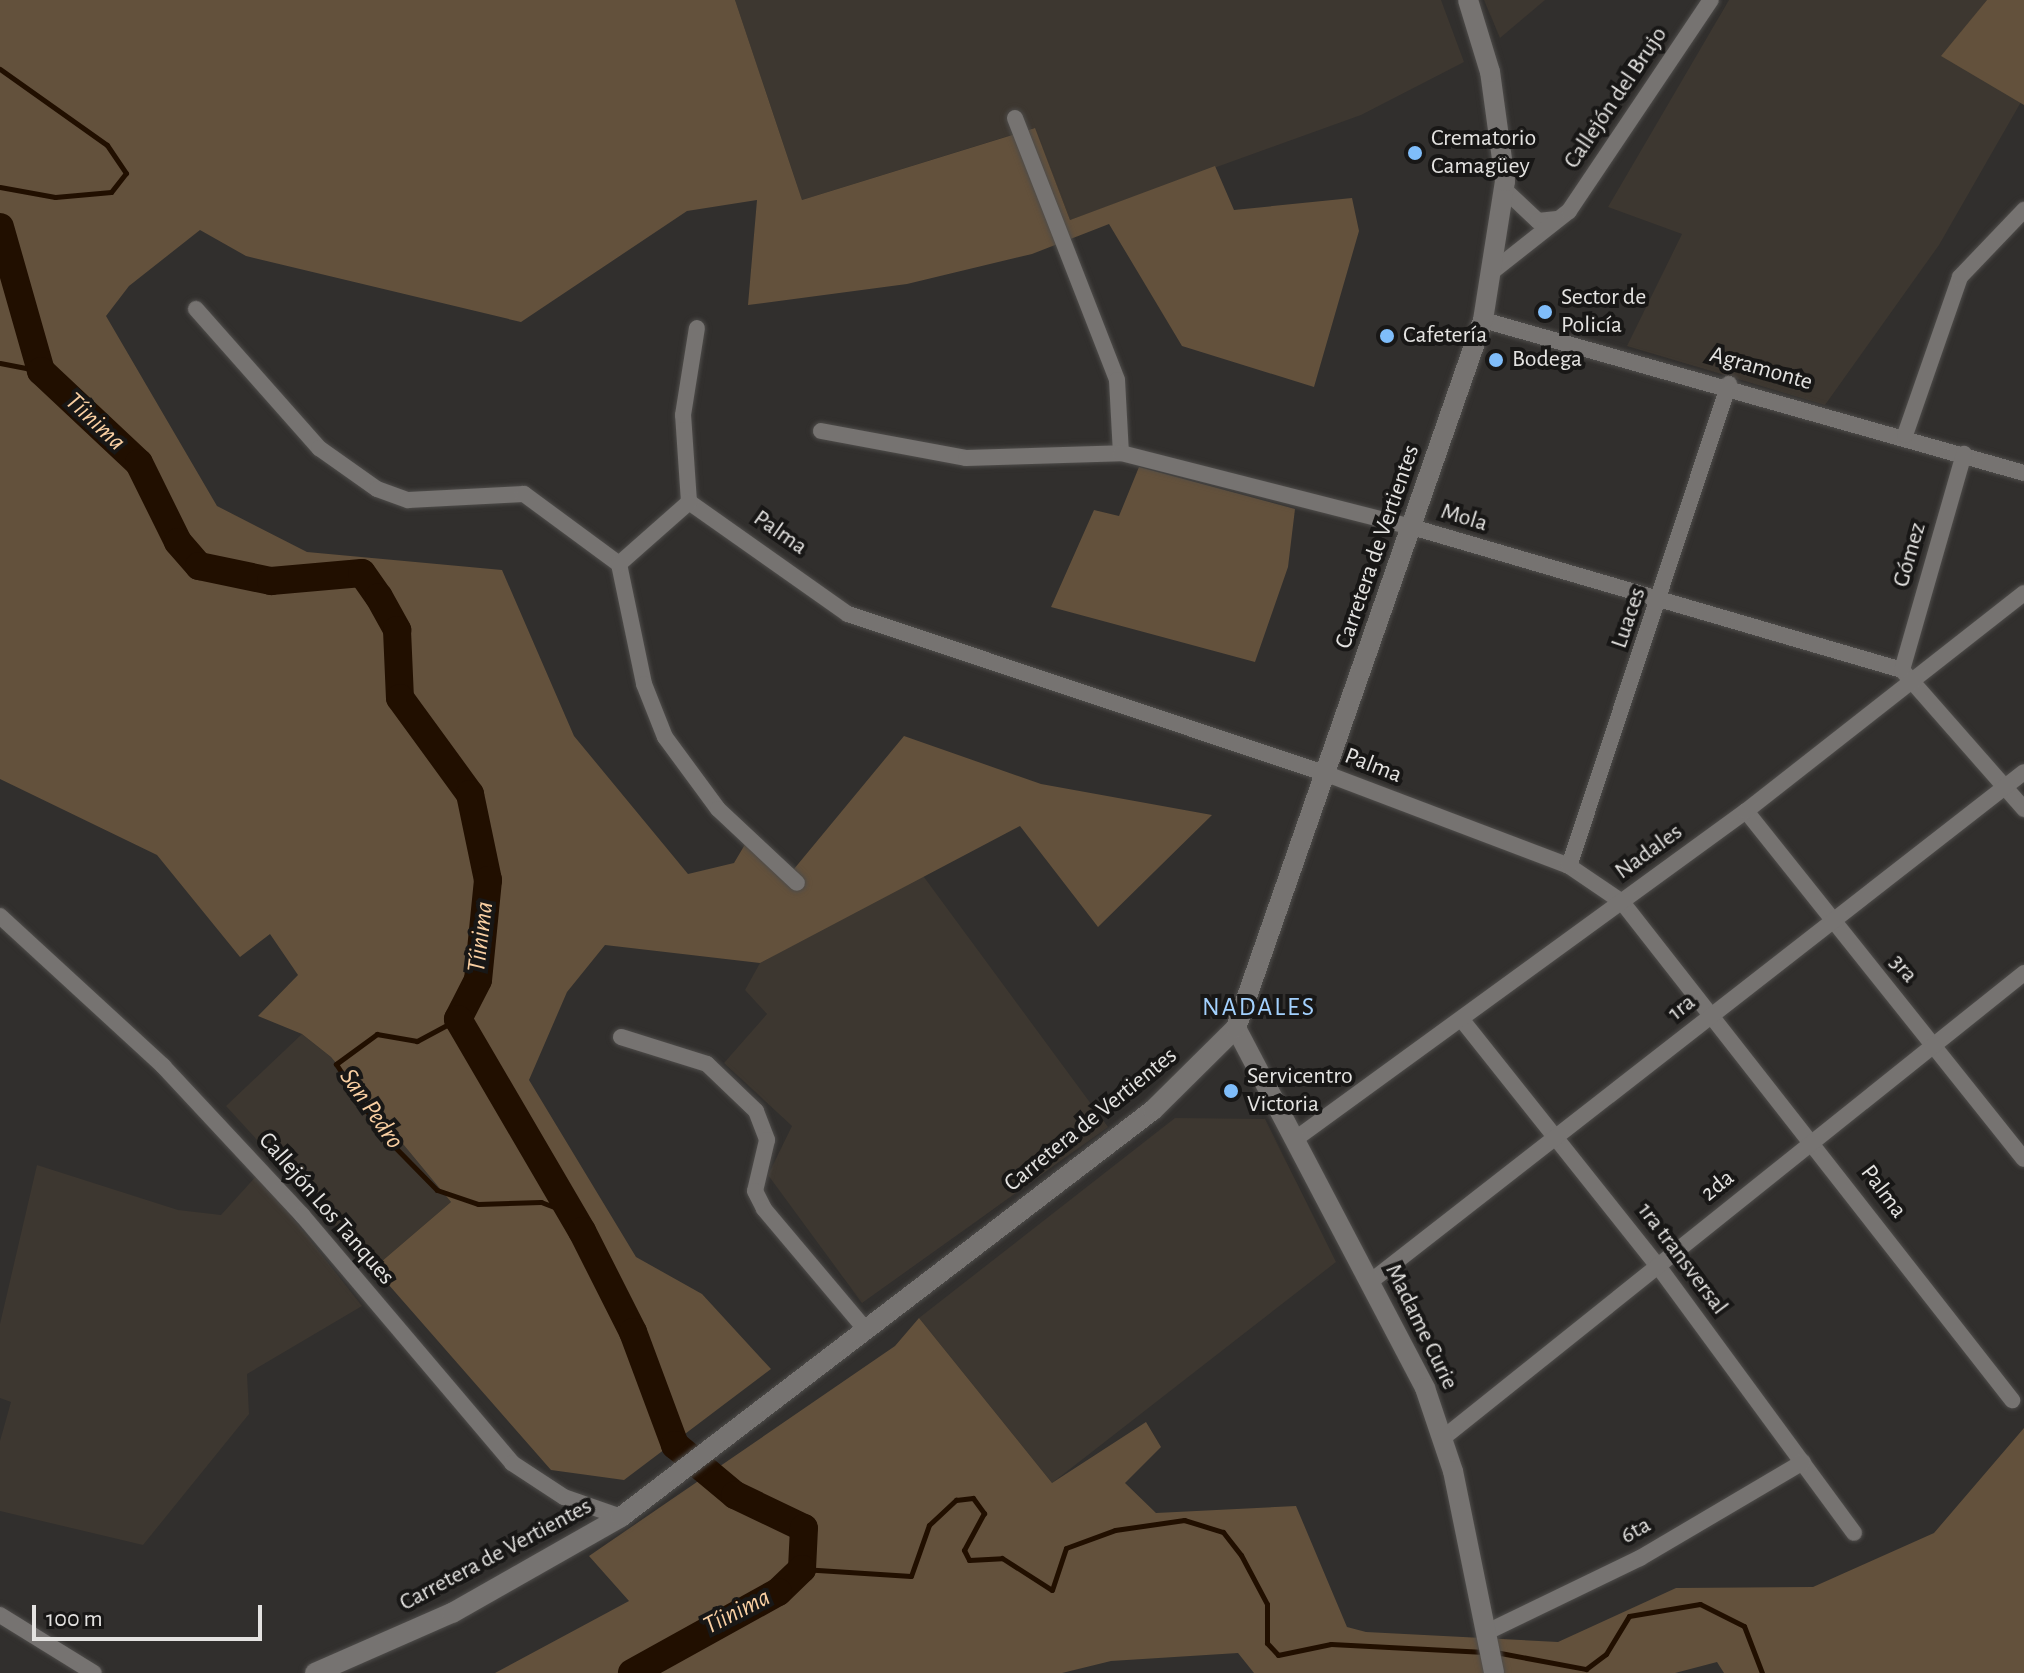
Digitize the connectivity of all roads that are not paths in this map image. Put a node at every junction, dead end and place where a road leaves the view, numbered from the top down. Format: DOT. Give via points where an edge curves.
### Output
graph roads {
  1 [pos="1468,0"];
  2 [pos="1711,0"];
  3 [pos="1015,118"];
  4 [pos="1505,190"];
  5 [pos="2024,210"];
  6 [pos="1559,219"];
  7 [pos="1493,271"];
  8 [pos="196,309"];
  9 [pos="1483,320"];
  10 [pos="697,328"];
  11 [pos="1729,384"];
  12 [pos="821,431"];
  13 [pos="1905,435"];
  14 [pos="1121,453"];
  15 [pos="1964,454"];
  16 [pos="2024,473"];
  17 [pos="689,502"];
  18 [pos="1412,527"];
  19 [pos="619,564"];
  20 [pos="2024,593"];
  21 [pos="1660,605"];
  22 [pos="1902,670"];
  23 [pos="1918,681"];
  24 [pos="2024,772"];
  25 [pos="1327,774"];
  26 [pos="2006,787"];
  27 [pos="2024,809"];
  28 [pos="1746,811"];
  29 [pos="1569,866"];
  30 [pos="797,883"];
  31 [pos="1622,902"];
  32 [pos="0,916"];
  33 [pos="1830,923"];
  34 [pos="2024,973"];
  35 [pos="1714,1014"];
  36 [pos="1462,1020"];
  37 [pos="1236,1028"];
  38 [pos="621,1037"];
  39 [pos="1937,1046"];
  40 [pos="1557,1136"];
  41 [pos="1294,1140"];
  42 [pos="1813,1141"];
  43 [pos="2024,1159"];
  44 [pos="1658,1266"];
  45 [pos="1370,1282"];
  46 [pos="865,1329"];
  47 [pos="2012,1400"];
  48 [pos="1443,1438"];
  49 [pos="1803,1462"];
  50 [pos="621,1517"];
  51 [pos="1854,1533"];
  52 [pos="0,1615"];
  53 [pos="1491,1653"];
  54 [pos="94,1673"];
  55 [pos="315,1673"];
  1 -- 4 [label="main road, Carretera de Vertientes" via="1490,72"];
  2 -- 6 [label="street, Callejón del Brujo"];
  3 -- 14 [label="street" via="1117,380"];
  4 -- 6 [label="street" via="1538,221"];
  4 -- 7 [label="main road, Carretera de Vertientes"];
  5 -- 13 [label="street" via="1960,277"];
  6 -- 7 [label="street, Callejón del Brujo"];
  7 -- 9 [label="main road, Carretera de Vertientes"];
  8 -- 19 [label="street" via="319,448 377,489 408,500 524,494"];
  9 -- 11 [label="street, Agramonte"];
  9 -- 18 [label="main road, Carretera de Vertientes"];
  10 -- 17 [label="street" via="683,415"];
  11 -- 13 [label="street, Agramonte"];
  11 -- 21 [label="street, Luaces"];
  12 -- 14 [label="street, Mola" via="966,458"];
  13 -- 15 [label="street, Agramonte"];
  14 -- 18 [label="street, Mola"];
  15 -- 16 [label="street, Agramonte"];
  15 -- 22 [label="street, Gómez"];
  17 -- 19 [label="street"];
  17 -- 25 [label="street, Palma" via="848,614"];
  18 -- 21 [label="street, Mola"];
  18 -- 25 [label="main road, Carretera de Vertientes"];
  19 -- 30 [label="street" via="644,684 665,737 718,809"];
  20 -- 23 [label="street, Nadales"];
  21 -- 22 [label="street, Mola"];
  21 -- 29 [label="street, Luaces"];
  22 -- 23 [label="street, Mola"];
  23 -- 26 [label="street, Mola"];
  23 -- 28 [label="street, Nadales"];
  24 -- 26 [label="street, 1ra"];
  25 -- 29 [label="street, Palma"];
  25 -- 37 [label="main road, Carretera de Vertientes"];
  26 -- 27 [label="street, Mola"];
  26 -- 33 [label="street, 1ra"];
  28 -- 31 [label="street, Nadales"];
  28 -- 33 [label="street, 3ra"];
  29 -- 31 [label="street, Palma"];
  31 -- 35 [label="street, Palma"];
  31 -- 36 [label="street, Nadales"];
  32 -- 50 [label="street, Callejón Los Tanques" via="163,1066 302,1215 512,1463 564,1497"];
  33 -- 35 [label="street, 1ra"];
  33 -- 39 [label="street, 3ra"];
  34 -- 39 [label="street, 2da"];
  35 -- 40 [label="street, 1ra"];
  35 -- 42 [label="street, Palma"];
  36 -- 40 [label="street, 1ra transversal"];
  36 -- 41 [label="street, Nadales"];
  37 -- 41 [label="main road, Madame Curie"];
  37 -- 46 [label="main road, Carretera de Vertientes" via="1153,1110"];
  38 -- 46 [label="street" via="707,1064 756,1111 767,1140 755,1191 764,1209"];
  39 -- 42 [label="street, 2da"];
  39 -- 43 [label="street, 3ra"];
  40 -- 44 [label="street, 1ra transversal"];
  40 -- 45 [label="street, 1ra"];
  41 -- 45 [label="main road, Madame Curie"];
  42 -- 44 [label="street, 2da"];
  42 -- 47 [label="street, Palma"];
  44 -- 48 [label="street, 2da"];
  44 -- 49 [label="street, 1ra transversal"];
  45 -- 48 [label="main road, Madame Curie"];
  46 -- 50 [label="main road, Carretera de Vertientes"];
  48 -- 53 [label="main road, Madame Curie"];
  49 -- 51 [label="street, 1ra transversal"];
  49 -- 53 [label="street, 6ta"];
  50 -- 55 [label="main road, Carretera de Vertientes" via="452,1613"];
  52 -- 54 [label="street"];
}
